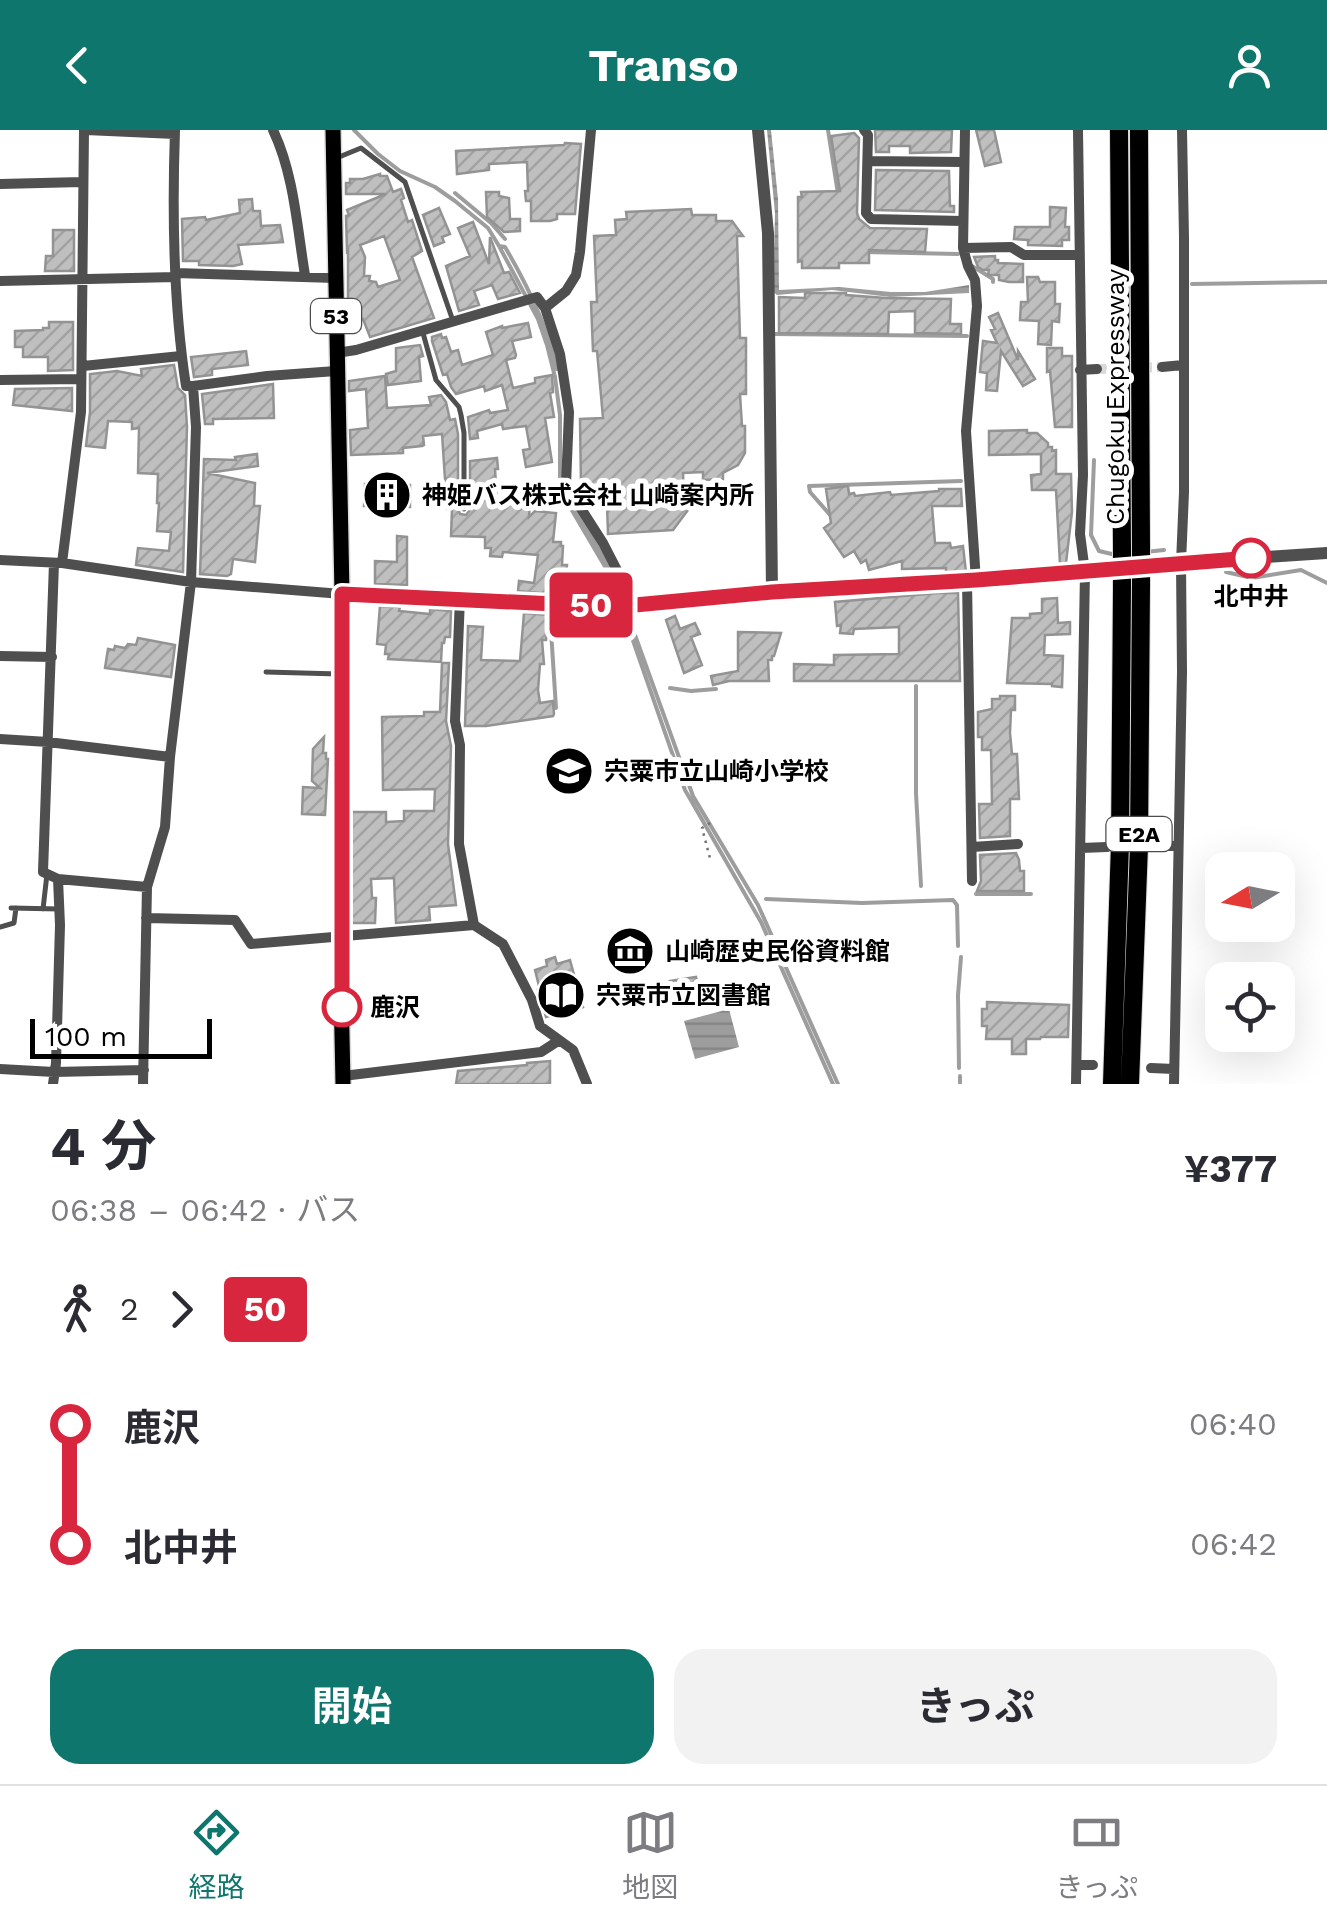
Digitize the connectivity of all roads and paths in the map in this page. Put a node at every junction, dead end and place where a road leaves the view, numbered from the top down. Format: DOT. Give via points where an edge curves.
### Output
graph roads {
  1 [pos="85,130"];
  2 [pos="272,130"];
  3 [pos="333,130"];
  4 [pos="591,130"];
  5 [pos="758,130"];
  6 [pos="864,130"];
  7 [pos="965,130"];
  8 [pos="1078,130"];
  9 [pos="1119,130"];
  10 [pos="1140,130"];
  11 [pos="1182,130"];
  12 [pos="175,132"];
  13 [pos="333,159"];
  14 [pos="868,162"];
  15 [pos="963,162"];
  16 [pos="82,182"];
  17 [pos="0,184"];
  18 [pos="963,222"];
  19 [pos="963,248"];
  20 [pos="1079,255"];
  21 [pos="176,275"];
  22 [pos="305,276"];
  23 [pos="335,278"];
  24 [pos="84,280"];
  25 [pos="0,281"];
  26 [pos="544,308"];
  27 [pos="453,321"];
  28 [pos="422,330"];
  29 [pos="336,352"];
  30 [pos="182,356"];
  31 [pos="1183,365"];
  32 [pos="83,366"];
  33 [pos="1162,367"];
  34 [pos="1097,369"];
  35 [pos="1080,370"];
  36 [pos="336,371"];
  37 [pos="81,379"];
  38 [pos="0,380"];
  39 [pos="193,386"];
  40 [pos="464,510"];
  41 [pos="1132,548"];
  42 [pos="1327,553"];
  43 [pos="0,560"];
  44 [pos="58,563"];
  45 [pos="1181,563"];
  46 [pos="1084,572"];
  47 [pos="971,581"];
  48 [pos="190,582"];
  49 [pos="1132,586"];
  50 [pos="772,592"];
  51 [pos="342,594"];
  52 [pos="460,598"];
  53 [pos="635,605"];
  54 [pos="0,656"];
  55 [pos="52,657"];
  56 [pos="266,672"];
  57 [pos="342,674"];
  58 [pos="0,739"];
  59 [pos="48,742"];
  60 [pos="170,756"];
  61 [pos="710,823"];
  62 [pos="1018,844"];
  63 [pos="1153,846"];
  64 [pos="1178,846"];
  65 [pos="972,847"];
  66 [pos="1107,847"];
  67 [pos="1080,848"];
  68 [pos="711,862"];
  69 [pos="53,877"];
  70 [pos="972,881"];
  71 [pos="147,887"];
  72 [pos="43,908"];
  73 [pos="59,909"];
  74 [pos="146,918"];
  75 [pos="474,925"];
  76 [pos="0,927"];
  77 [pos="340,938"];
  78 [pos="558,1042"];
  79 [pos="1078,1065"];
  80 [pos="1093,1065"];
  81 [pos="0,1068"];
  82 [pos="1152,1068"];
  83 [pos="1174,1069"];
  84 [pos="144,1070"];
  85 [pos="54,1078"];
  86 [pos="343,1080"];
  87 [pos="143,1084"];
  88 [pos="587,1084"];
  89 [pos="1076,1084"];
  90 [pos="1112,1084"];
  91 [pos="1130,1084"];
  92 [pos="1174,1084"];
  1 -- 12 [label="street"];
  1 -- 16 [label="street"];
  2 -- 22 [label="street" via="289,179"];
  3 -- 13 [label="main road, 53"];
  4 -- 26 [label="street" via="576,275"];
  5 -- 50 [label="street" via="768,234"];
  6 -- 14 [label="street"];
  7 -- 15 [label="street"];
  8 -- 20 [label="street"];
  9 -- 41 [label="highway, Chugoku Expressway / E2A"];
  10 -- 41 [label="highway, Chugoku Expressway / E2A"];
  11 -- 31 [label="street"];
  12 -- 21 [label="street"];
  13 -- 23 [label="main road, 53"];
  13 -- 27 [label="lane" via="360,148 405,182"];
  14 -- 15 [label="street"];
  14 -- 18 [label="street" via="871,220"];
  15 -- 18 [label="street"];
  16 -- 17 [label="street"];
  16 -- 24 [label="street"];
  18 -- 19 [label="street"];
  19 -- 20 [label="street"];
  19 -- 47 [label="street" via="977,306 966,431"];
  20 -- 35 [label="street"];
  21 -- 22 [label="street"];
  21 -- 24 [label="street"];
  21 -- 30 [label="street"];
  22 -- 23 [label="street"];
  23 -- 29 [label="main road, 53"];
  24 -- 25 [label="street"];
  24 -- 32 [label="street"];
  26 -- 27 [label="street" via="537,297"];
  26 -- 53 [label="street" via="569,412 566,485"];
  27 -- 28 [label="street"];
  28 -- 29 [label="street"];
  28 -- 40 [label="lane" via="436,380 462,415"];
  29 -- 36 [label="main road, 53"];
  30 -- 32 [label="street"];
  30 -- 39 [label="street" via="186,386"];
  31 -- 33 [label="street"];
  31 -- 45 [label="street"];
  32 -- 37 [label="street"];
  34 -- 35 [label="street"];
  35 -- 46 [label="street"];
  36 -- 39 [label="street"];
  36 -- 51 [label="main road, 53"];
  37 -- 38 [label="street"];
  37 -- 44 [label="street" via="78,448"];
  39 -- 48 [label="street"];
  41 -- 49 [label="highway, Chugoku Expressway / E2A, bridge"];
  42 -- 45 [label="street"];
  43 -- 44 [label="street"];
  44 -- 48 [label="street"];
  44 -- 55 [label="street"];
  45 -- 46 [label="street"];
  45 -- 64 [label="street"];
  46 -- 47 [label="street"];
  46 -- 67 [label="street"];
  47 -- 50 [label="street"];
  47 -- 65 [label="street"];
  48 -- 51 [label="street"];
  48 -- 60 [label="street"];
  49 -- 90 [label="highway, Chugoku Expressway / E2A"];
  49 -- 91 [label="highway, Chugoku Expressway / E2A" via="1139,846"];
  50 -- 53 [label="street"];
  51 -- 52 [label="street"];
  51 -- 57 [label="main road, 53"];
  52 -- 53 [label="street"];
  52 -- 75 [label="street" via="459,844"];
  54 -- 55 [label="street"];
  55 -- 59 [label="street"];
  56 -- 57 [label="lane"];
  57 -- 77 [label="main road, 53"];
  58 -- 59 [label="street"];
  59 -- 60 [label="street"];
  59 -- 69 [label="street" via="42,872"];
  60 -- 71 [label="street" via="166,827"];
  61 -- 68 [label="path" via="702,828"];
  62 -- 65 [label="street"];
  63 -- 64 [label="street"];
  64 -- 83 [label="street"];
  65 -- 70 [label="street"];
  66 -- 67 [label="street"];
  67 -- 79 [label="street"];
  69 -- 71 [label="street"];
  69 -- 72 [label="lane"];
  69 -- 73 [label="street"];
  71 -- 74 [label="street"];
  72 -- 73 [label="lane"];
  72 -- 76 [label="lane" via="13,908 14,924"];
  73 -- 85 [label="street"];
  74 -- 77 [label="street" via="235,920 251,944"];
  74 -- 84 [label="street"];
  75 -- 77 [label="street"];
  75 -- 78 [label="street" via="503,944 540,1026"];
  77 -- 86 [label="main road, 53"];
  78 -- 86 [label="street" via="541,1052"];
  78 -- 88 [label="street" via="573,1050"];
  79 -- 80 [label="street"];
  79 -- 89 [label="street"];
  81 -- 85 [label="street"];
  82 -- 83 [label="street"];
  83 -- 92 [label="street"];
  84 -- 85 [label="street"];
  84 -- 87 [label="street"];
}
